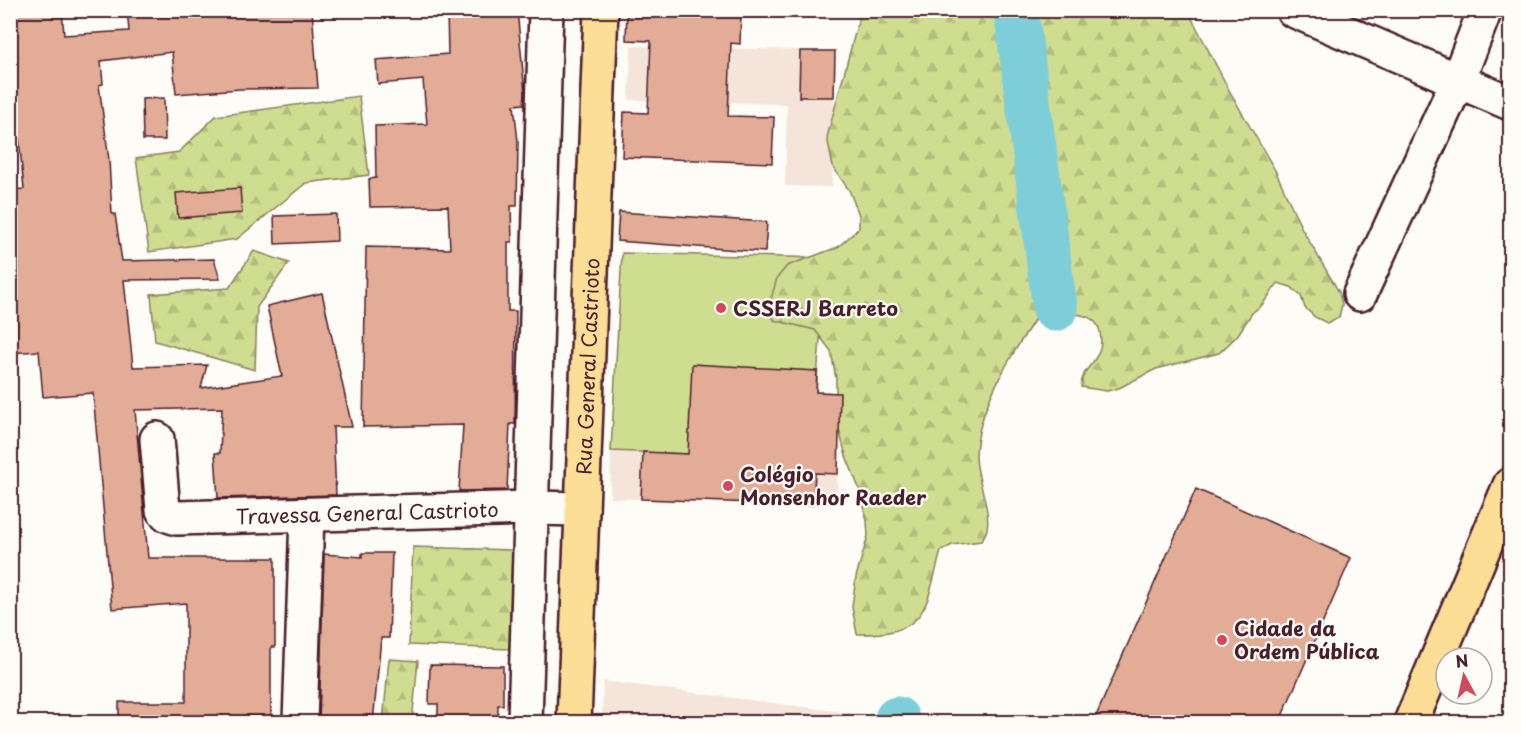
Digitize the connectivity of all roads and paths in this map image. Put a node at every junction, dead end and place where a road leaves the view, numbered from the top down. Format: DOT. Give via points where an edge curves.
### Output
graph roads {
  1 [pos="546,10"];
  2 [pos="601,10"];
  3 [pos="1293,10"];
  4 [pos="1485,10"];
  5 [pos="1458,80"];
  6 [pos="1510,103"];
  7 [pos="1360,294"];
  8 [pos="157,439"];
  9 [pos="1510,484"];
  10 [pos="531,508"];
  11 [pos="582,509"];
  12 [pos="307,515"];
  13 [pos="300,723"];
  14 [pos="525,723"];
  15 [pos="574,723"];
  16 [pos="1410,723"];
  1 -- 10 [label="street"];
  2 -- 11 [label="main road, Rua General Castrioto"];
  3 -- 5 [label="street"];
  4 -- 5 [label="street"];
  5 -- 6 [label="street"];
  5 -- 7 [label="street"];
  8 -- 12 [label="street, Travessa General Castrioto" via="161,502 168,515"];
  9 -- 16 [label="main road"];
  10 -- 11 [label="street, Travessa General Castrioto"];
  10 -- 12 [label="street, Travessa General Castrioto"];
  10 -- 14 [label="street"];
  11 -- 15 [label="main road, Rua General Castrioto"];
  12 -- 13 [label="street"];
}
